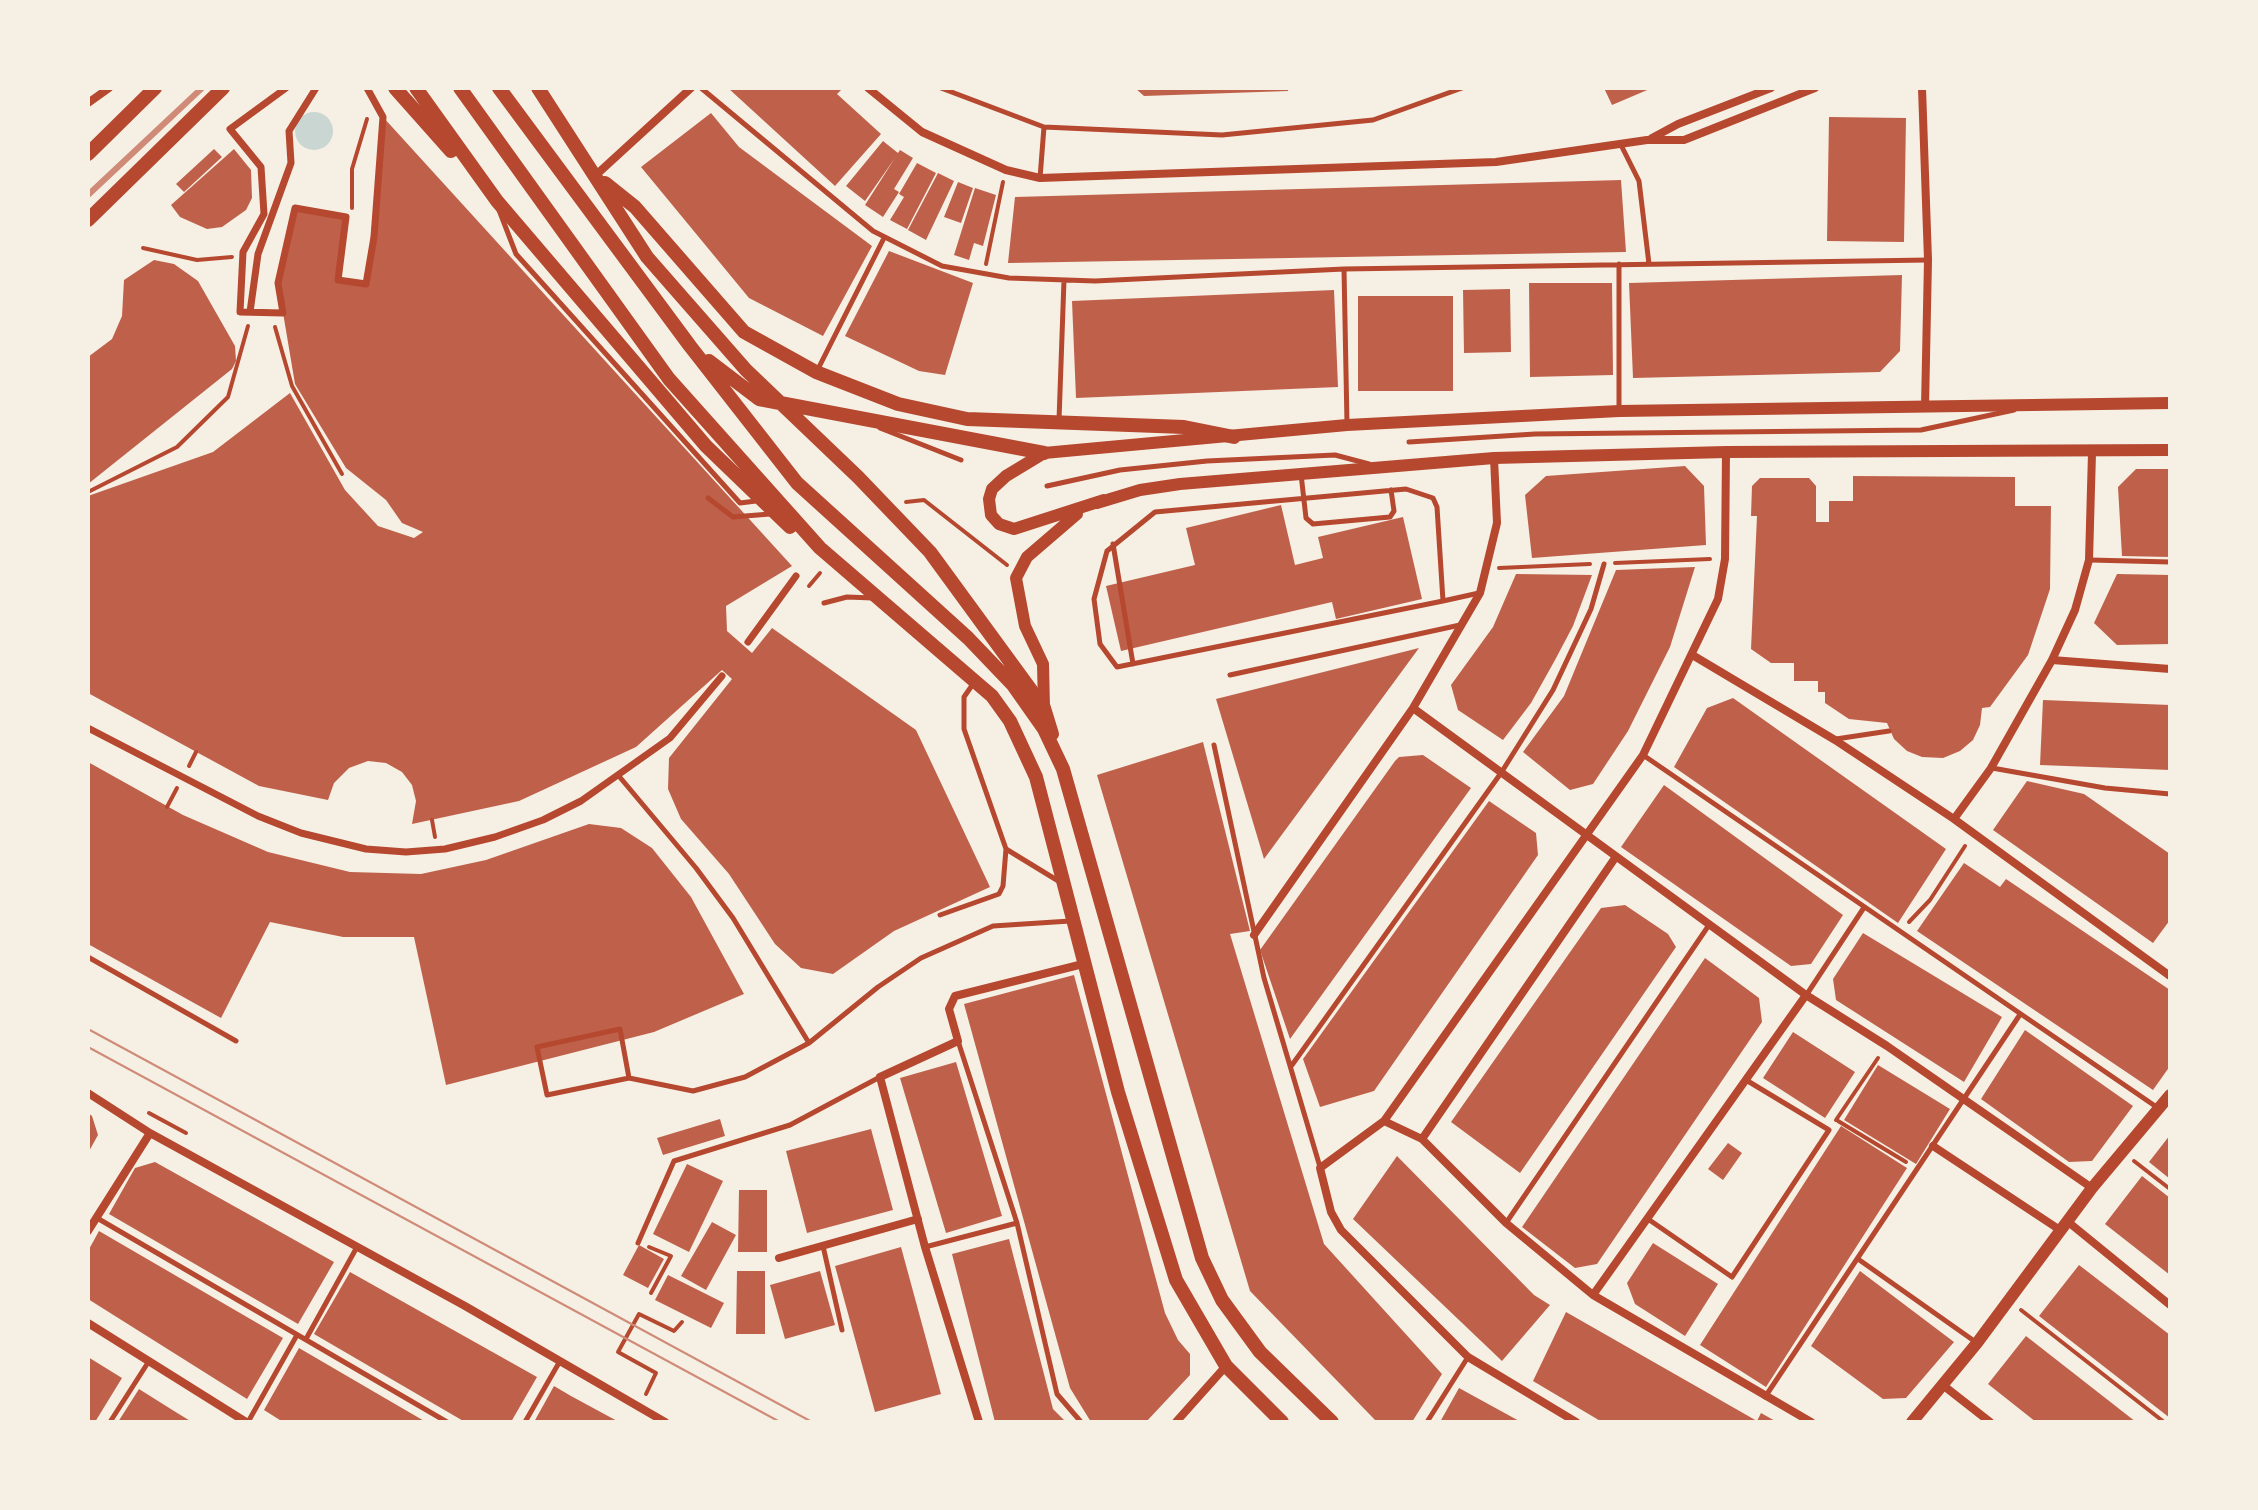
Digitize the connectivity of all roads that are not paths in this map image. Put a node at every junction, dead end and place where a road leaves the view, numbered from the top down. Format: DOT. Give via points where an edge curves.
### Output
graph roads {
  1 [pos="109,88"];
  2 [pos="155,88"];
  3 [pos="223,88"];
  4 [pos="286,88"];
  5 [pos="316,88"];
  6 [pos="367,88"];
  7 [pos="395,88"];
  8 [pos="416,88"];
  9 [pos="460,88"];
  10 [pos="499,88"];
  11 [pos="538,88"];
  12 [pos="691,88"];
  13 [pos="701,88"];
  14 [pos="868,88"];
  15 [pos="941,88"];
  16 [pos="1462,88"];
  17 [pos="1771,88"];
  18 [pos="1815,88"];
  19 [pos="1922,88"];
  20 [pos="88,103"];
  21 [pos="1044,127"];
  22 [pos="1647,140"];
  23 [pos="1622,147"];
  24 [pos="88,154"];
  25 [pos="478,175"];
  26 [pos="596,175"];
  27 [pos="1040,178"];
  28 [pos="281,191"];
  29 [pos="282,210"];
  30 [pos="88,220"];
  31 [pos="884,238"];
  32 [pos="1928,260"];
  33 [pos="1619,264"];
  34 [pos="1649,264"];
  35 [pos="1344,269"];
  36 [pos="1064,280"];
  37 [pos="250,312"];
  38 [pos="690,346"];
  39 [pos="816,372"];
  40 [pos="2170,403"];
  41 [pos="2035,406"];
  42 [pos="1925,407"];
  43 [pos="1619,411"];
  44 [pos="864,422"];
  45 [pos="1059,425"];
  46 [pos="1347,425"];
  47 [pos="1234,437"];
  48 [pos="1409,442"];
  49 [pos="2170,450"];
  50 [pos="1726,452"];
  51 [pos="1044,453"];
  52 [pos="2092,453"];
  53 [pos="1494,458"];
  54 [pos="961,460"];
  55 [pos="1377,466"];
  56 [pos="1300,473"];
  57 [pos="1047,486"];
  58 [pos="1391,490"];
  59 [pos="1303,496"];
  60 [pos="708,498"];
  61 [pos="1104,500"];
  62 [pos="775,513"];
  63 [pos="1113,543"];
  64 [pos="820,548"];
  65 [pos="2089,560"];
  66 [pos="2170,562"];
  67 [pos="1604,564"];
  68 [pos="796,576"];
  69 [pos="1480,593"];
  70 [pos="878,598"];
  71 [pos="1443,601"];
  72 [pos="824,603"];
  73 [pos="1461,624"];
  74 [pos="748,642"];
  75 [pos="1694,656"];
  76 [pos="2052,660"];
  77 [pos="1133,664"];
  78 [pos="2170,669"];
  79 [pos="1230,675"];
  80 [pos="722,676"];
  81 [pos="974,681"];
  82 [pos="1044,708"];
  83 [pos="1413,708"];
  84 [pos="88,728"];
  85 [pos="1889,731"];
  86 [pos="1835,740"];
  87 [pos="1214,745"];
  88 [pos="1643,755"];
  89 [pos="1991,768"];
  90 [pos="1063,769"];
  91 [pos="1501,773"];
  92 [pos="618,775"];
  93 [pos="2170,794"];
  94 [pos="1954,819"];
  95 [pos="1587,834"];
  96 [pos="1006,849"];
  97 [pos="1615,858"];
  98 [pos="1061,882"];
  99 [pos="1863,909"];
  100 [pos="940,915"];
  101 [pos="1071,920"];
  102 [pos="1709,925"];
  103 [pos="1254,935"];
  104 [pos="88,957"];
  105 [pos="1083,964"];
  106 [pos="2170,976"];
  107 [pos="1806,995"];
  108 [pos="2019,1016"];
  109 [pos="236,1041"];
  110 [pos="958,1041"];
  111 [pos="809,1043"];
  112 [pos="1292,1065"];
  113 [pos="880,1077"];
  114 [pos="629,1078"];
  115 [pos="1746,1080"];
  116 [pos="88,1093"];
  117 [pos="2170,1095"];
  118 [pos="1966,1100"];
  119 [pos="2158,1109"];
  120 [pos="1384,1121"];
  121 [pos="150,1133"];
  122 [pos="1422,1139"];
  123 [pos="1933,1146"];
  124 [pos="1320,1168"];
  125 [pos="2092,1188"];
  126 [pos="97,1217"];
  127 [pos="918,1219"];
  128 [pos="1648,1219"];
  129 [pos="1017,1223"];
  130 [pos="1506,1223"];
  131 [pos="2063,1226"];
  132 [pos="88,1231"];
  133 [pos="638,1243"];
  134 [pos="823,1246"];
  135 [pos="357,1247"];
  136 [pos="925,1247"];
  137 [pos="779,1258"];
  138 [pos="1858,1259"];
  139 [pos="1593,1295"];
  140 [pos="2170,1305"];
  141 [pos="88,1323"];
  142 [pos="842,1330"];
  143 [pos="297,1335"];
  144 [pos="306,1339"];
  145 [pos="1977,1343"];
  146 [pos="1468,1357"];
  147 [pos="149,1361"];
  148 [pos="560,1361"];
  149 [pos="1226,1366"];
  150 [pos="1944,1386"];
  151 [pos="1765,1397"];
  152 [pos="110,1422"];
  153 [pos="247,1422"];
  154 [pos="447,1422"];
  155 [pos="525,1422"];
  156 [pos="665,1422"];
  157 [pos="979,1422"];
  158 [pos="1081,1422"];
  159 [pos="1176,1422"];
  160 [pos="1282,1422"];
  161 [pos="1332,1422"];
  162 [pos="1427,1422"];
  163 [pos="1576,1422"];
  164 [pos="1811,1422"];
  165 [pos="1912,1422"];
  166 [pos="1990,1422"];
  1 -- 20 [label="street"];
  2 -- 24 [label="main road"];
  3 -- 30 [label="main road"];
  4 -- 37 [label="street" via="230,129 261,167 264,214 243,256 240,312"];
  5 -- 28 [label="street" via="289,131 291,163"];
  6 -- 37 [label="street" via="383,117 366,284 338,280 346,217 295,208 278,283 283,313"];
  7 -- 25 [label="main road"];
  8 -- 25 [label="main road"];
  9 -- 64 [label="main road" via="669,379"];
  10 -- 38 [label="main road"];
  11 -- 26 [label="main road"];
  12 -- 26 [label="street"];
  13 -- 31 [label="lane"];
  14 -- 27 [label="street" via="922,132 1006,170"];
  15 -- 21 [label="lane"];
  16 -- 21 [label="lane" via="1373,120 1222,135"];
  17 -- 22 [label="street"];
  18 -- 22 [label="street" via="1684,140"];
  19 -- 32 [label="street"];
  21 -- 27 [label="lane"];
  22 -- 23 [label="street"];
  23 -- 27 [label="street" via="1496,162"];
  23 -- 34 [label="lane" via="1639,181"];
  25 -- 62 [label="main road" via="706,446"];
  26 -- 39 [label="main road" via="635,207 744,332"];
  26 -- 82 [label="main road" via="647,257 746,370 930,552"];
  28 -- 29 [label="street"];
  28 -- 37 [label="street" via="258,254"];
  31 -- 36 [label="lane" via="942,266"];
  31 -- 39 [label="lane"];
  32 -- 34 [label="lane"];
  32 -- 42 [label="street"];
  33 -- 34 [label="lane"];
  33 -- 35 [label="lane"];
  33 -- 43 [label="lane"];
  35 -- 36 [label="lane"];
  35 -- 46 [label="lane"];
  36 -- 45 [label="lane"];
  38 -- 44 [label="main road" via="759,399"];
  38 -- 90 [label="main road" via="797,483 1013,685 1044,729"];
  39 -- 45 [label="main road" via="898,404 967,419"];
  40 -- 41 [label="street"];
  41 -- 42 [label="street"];
  41 -- 48 [label="lane" via="1921,430 1535,434"];
  42 -- 43 [label="street"];
  43 -- 46 [label="street"];
  44 -- 51 [label="main road"];
  44 -- 54 [label="lane"];
  45 -- 47 [label="main road" via="1184,427"];
  46 -- 47 [label="street"];
  47 -- 51 [label="street"];
  49 -- 52 [label="street"];
  50 -- 52 [label="street"];
  50 -- 53 [label="street"];
  50 -- 75 [label="street" via="1725,559 1718,599"];
  51 -- 61 [label="street" via="992,489 991,515 999,524 1014,529"];
  52 -- 65 [label="street"];
  53 -- 55 [label="street"];
  53 -- 69 [label="street" via="1497,523"];
  55 -- 56 [label="street"];
  55 -- 57 [label="lane" via="1335,455 1207,461 1120,470"];
  56 -- 59 [label="lane"];
  56 -- 61 [label="street" via="1180,484"];
  58 -- 59 [label="lane"];
  58 -- 59 [label="lane" via="1390,517 1313,524 1306,518"];
  58 -- 71 [label="lane" via="1433,498"];
  59 -- 63 [label="lane" via="1155,512"];
  60 -- 62 [label="lane" via="733,517"];
  61 -- 82 [label="street" via="1082,509 1027,557 1016,578 1025,626 1043,664"];
  62 -- 64 [label="main road"];
  63 -- 77 [label="lane"];
  63 -- 77 [label="lane" via="1094,599 1100,644 1117,667"];
  64 -- 70 [label="main road"];
  65 -- 66 [label="lane"];
  65 -- 76 [label="street" via="2075,610"];
  67 -- 91 [label="lane" via="1573,653"];
  68 -- 74 [label="street"];
  69 -- 71 [label="lane"];
  69 -- 73 [label="street"];
  70 -- 72 [label="lane"];
  70 -- 81 [label="main road"];
  71 -- 77 [label="lane"];
  73 -- 79 [label="lane"];
  73 -- 83 [label="street"];
  75 -- 86 [label="street"];
  75 -- 88 [label="street"];
  76 -- 78 [label="street"];
  76 -- 89 [label="street"];
  80 -- 92 [label="street" via="670,738"];
  81 -- 96 [label="lane" via="964,697 964,729"];
  81 -- 98 [label="main road" via="1002,709 1026,750"];
  82 -- 90 [label="main road"];
  83 -- 91 [label="street"];
  83 -- 103 [label="street"];
  84 -- 92 [label="street" via="258,816 366,849 406,852 470,843 543,820"];
  85 -- 86 [label="lane"];
  86 -- 94 [label="street"];
  87 -- 103 [label="lane"];
  88 -- 95 [label="street"];
  88 -- 99 [label="lane"];
  89 -- 93 [label="lane"];
  89 -- 94 [label="street"];
  90 -- 161 [label="main road" via="1202,1258 1222,1300 1260,1352"];
  91 -- 95 [label="street"];
  91 -- 112 [label="lane"];
  92 -- 111 [label="lane" via="733,918"];
  94 -- 106 [label="street"];
  95 -- 97 [label="street"];
  95 -- 120 [label="street"];
  96 -- 98 [label="lane"];
  96 -- 100 [label="lane" via="999,894"];
  97 -- 102 [label="street"];
  97 -- 122 [label="street"];
  98 -- 101 [label="main road"];
  99 -- 107 [label="lane"];
  99 -- 108 [label="lane"];
  101 -- 105 [label="main road"];
  101 -- 111 [label="lane" via="993,926 921,958"];
  102 -- 107 [label="street"];
  102 -- 130 [label="lane"];
  103 -- 112 [label="lane"];
  104 -- 109 [label="lane"];
  105 -- 110 [label="street" via="955,996 949,1009"];
  105 -- 149 [label="main road" via="1176,1280"];
  107 -- 115 [label="street"];
  107 -- 118 [label="street"];
  108 -- 118 [label="lane"];
  108 -- 119 [label="lane"];
  110 -- 113 [label="street"];
  110 -- 129 [label="lane"];
  111 -- 114 [label="lane" via="745,1077 693,1091"];
  112 -- 124 [label="lane"];
  113 -- 127 [label="street"];
  113 -- 133 [label="lane" via="790,1125 674,1161"];
  114 -- 114 [label="lane" via="547,1095 537,1047 620,1029"];
  115 -- 128 [label="street"];
  115 -- 128 [label="lane" via="1829,1130 1732,1277"];
  116 -- 121 [label="street"];
  117 -- 119 [label="street"];
  118 -- 123 [label="lane"];
  118 -- 125 [label="street"];
  119 -- 125 [label="street"];
  120 -- 122 [label="street"];
  120 -- 124 [label="street"];
  121 -- 126 [label="street"];
  121 -- 135 [label="street"];
  122 -- 130 [label="street"];
  123 -- 131 [label="street"];
  123 -- 138 [label="lane"];
  124 -- 146 [label="street" via="1341,1230"];
  125 -- 131 [label="street"];
  126 -- 132 [label="street"];
  126 -- 143 [label="lane"];
  127 -- 134 [label="street"];
  127 -- 136 [label="street"];
  128 -- 139 [label="street"];
  129 -- 136 [label="lane"];
  129 -- 158 [label="lane" via="1057,1394"];
  130 -- 139 [label="street"];
  131 -- 140 [label="street"];
  131 -- 145 [label="street"];
  134 -- 137 [label="street"];
  134 -- 142 [label="lane"];
  135 -- 144 [label="lane"];
  135 -- 148 [label="street"];
  136 -- 157 [label="street"];
  138 -- 145 [label="lane"];
  138 -- 151 [label="lane"];
  139 -- 151 [label="street"];
  141 -- 147 [label="street"];
  143 -- 144 [label="lane"];
  143 -- 153 [label="lane"];
  144 -- 154 [label="lane"];
  145 -- 150 [label="street"];
  146 -- 162 [label="lane"];
  146 -- 163 [label="street"];
  147 -- 152 [label="lane"];
  147 -- 153 [label="street"];
  148 -- 155 [label="lane"];
  148 -- 156 [label="street"];
  149 -- 159 [label="street"];
  149 -- 160 [label="main road"];
  150 -- 165 [label="street"];
  150 -- 166 [label="street"];
  151 -- 164 [label="street"];
}
